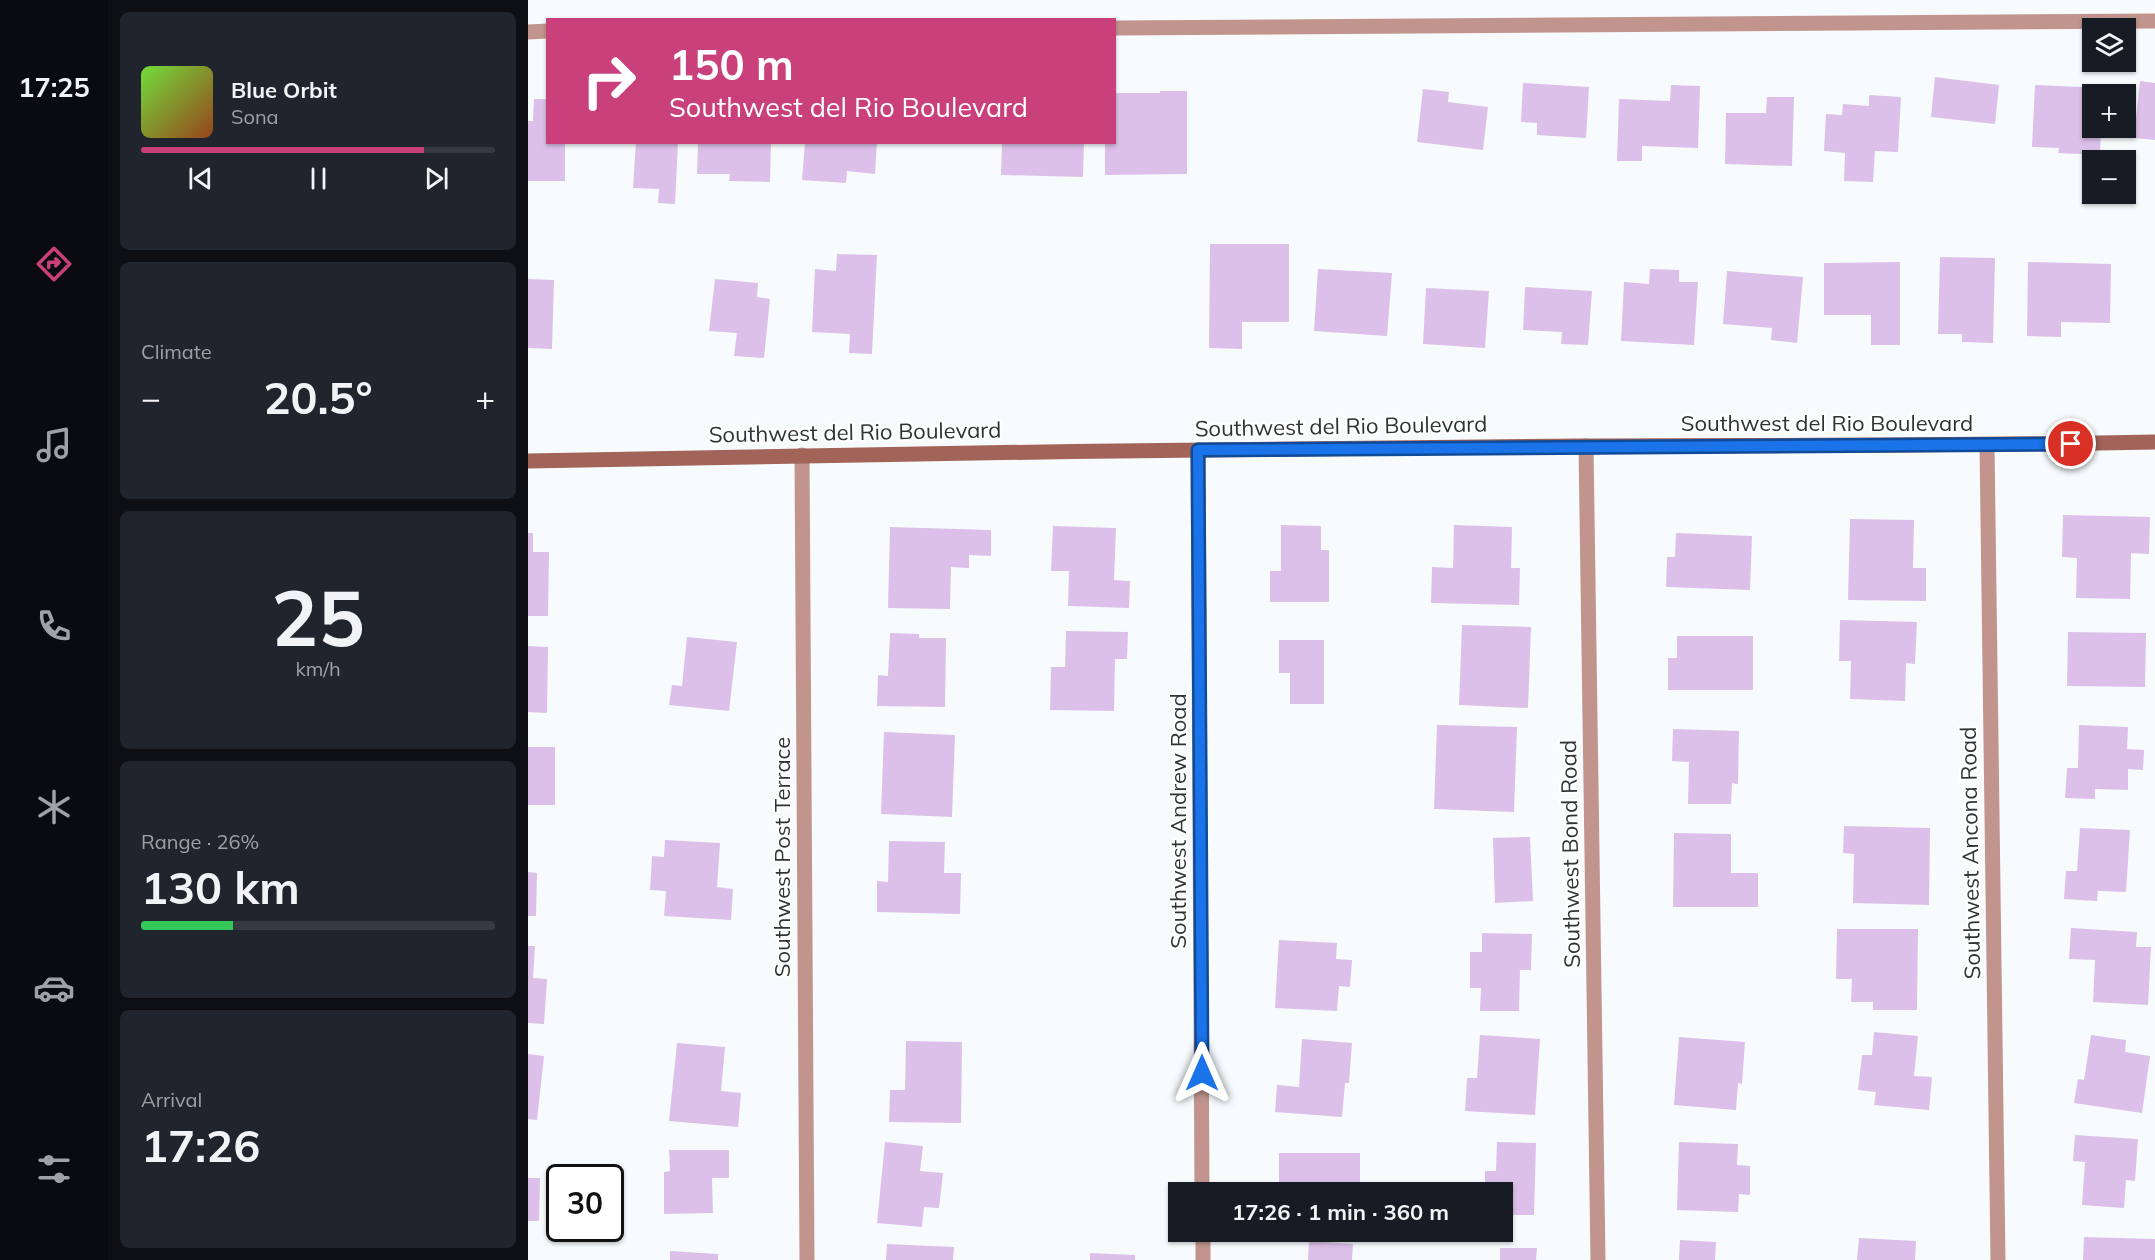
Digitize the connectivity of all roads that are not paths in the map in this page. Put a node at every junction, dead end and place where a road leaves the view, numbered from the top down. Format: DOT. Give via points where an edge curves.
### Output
graph roads {
  1 [pos="2155,21"];
  2 [pos="1116,28"];
  3 [pos="528,32"];
  4 [pos="546,32"];
  5 [pos="2155,442"];
  6 [pos="1586,446"];
  7 [pos="1986,446"];
  8 [pos="1198,450"];
  9 [pos="802,455"];
  10 [pos="528,461"];
  11 [pos="1202,1182"];
  12 [pos="1203,1242"];
  13 [pos="807,1260"];
  14 [pos="1203,1260"];
  15 [pos="1598,1260"];
  16 [pos="1998,1260"];
  1 -- 2 [label="street"];
  3 -- 4 [label="street"];
  5 -- 7 [label="street, Southwest del Rio Boulevard"];
  6 -- 7 [label="street, Southwest del Rio Boulevard"];
  6 -- 8 [label="street, Southwest del Rio Boulevard"];
  6 -- 15 [label="street, Southwest Bond Road"];
  7 -- 16 [label="street, Southwest Ancona Road"];
  8 -- 9 [label="street, Southwest del Rio Boulevard"];
  8 -- 11 [label="street, Southwest Andrew Road"];
  9 -- 10 [label="street, Southwest del Rio Boulevard"];
  9 -- 13 [label="street, Southwest Post Terrace"];
  12 -- 14 [label="street"];
}
